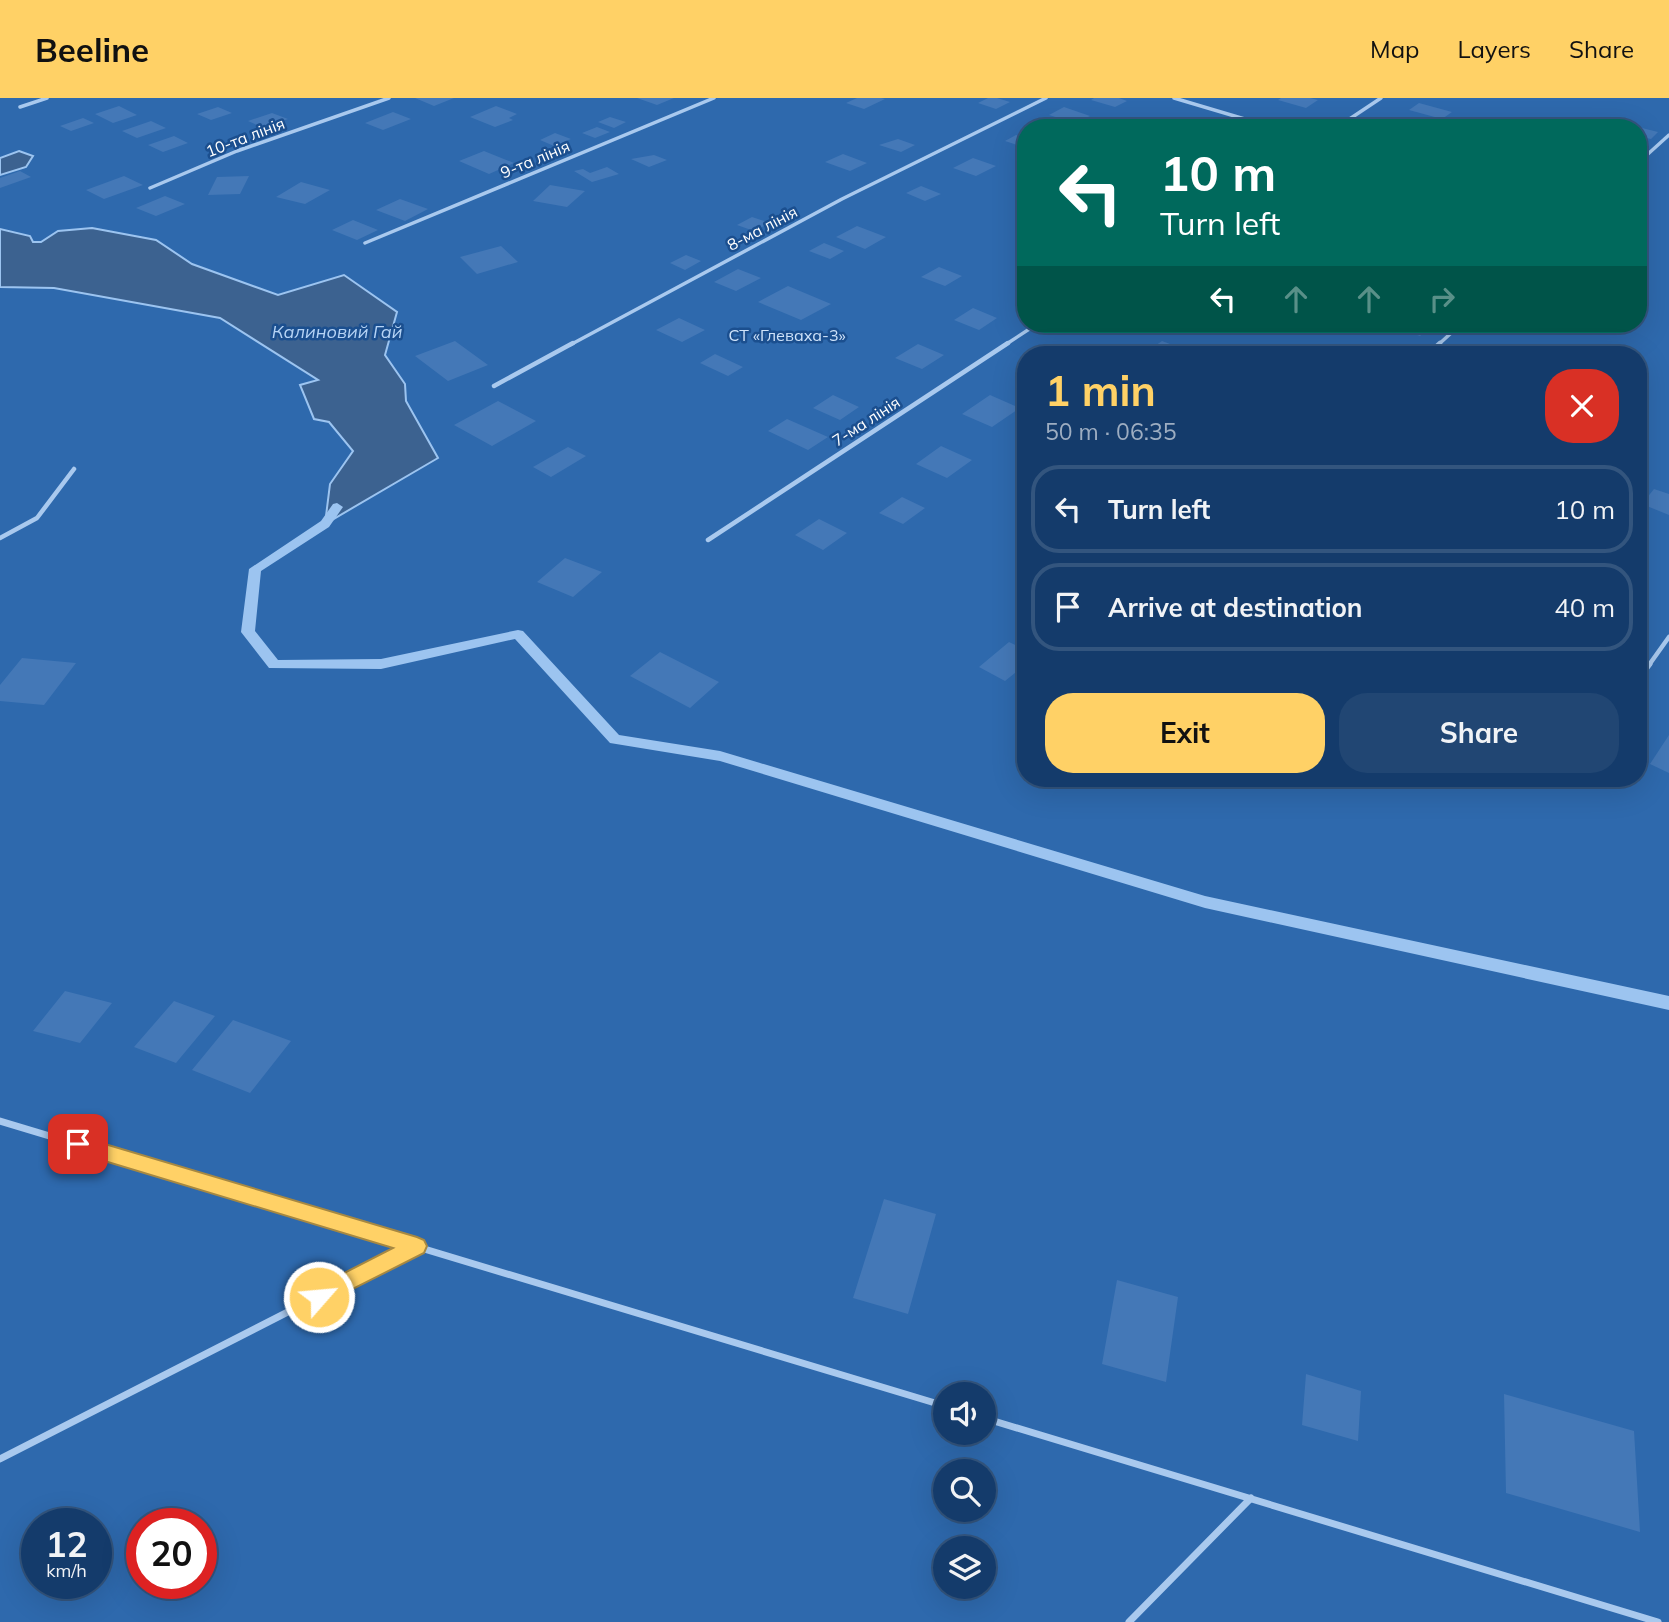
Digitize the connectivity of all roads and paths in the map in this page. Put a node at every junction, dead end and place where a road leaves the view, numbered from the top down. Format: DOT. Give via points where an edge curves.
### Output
graph roads {
  1 [pos="47,98"];
  2 [pos="389,98"];
  3 [pos="714,98"];
  4 [pos="1046,98"];
  5 [pos="1174,98"];
  6 [pos="1381,98"];
  7 [pos="20,107"];
  8 [pos="1245,119"];
  9 [pos="1350,119"];
  10 [pos="1669,135"];
  11 [pos="1647,155"];
  12 [pos="150,188"];
  13 [pos="365,243"];
  14 [pos="1023,333"];
  15 [pos="1451,333"];
  16 [pos="1437,346"];
  17 [pos="494,386"];
  18 [pos="74,469"];
  19 [pos="0,538"];
  20 [pos="708,540"];
  21 [pos="1669,637"];
  22 [pos="1647,668"];
  23 [pos="0,1121"];
  24 [pos="417,1246"];
  25 [pos="933,1402"];
  26 [pos="996,1422"];
  27 [pos="0,1460"];
  28 [pos="1251,1499"];
  29 [pos="1129,1622"];
  30 [pos="1658,1622"];
  1 -- 7 [label="lane"];
  2 -- 12 [label="lane, 10-та лінія" via="237,151"];
  3 -- 13 [label="lane, 9-та лінія"];
  4 -- 17 [label="lane, 8-ма лінія" via="842,199"];
  5 -- 8 [label="lane"];
  6 -- 9 [label="lane"];
  10 -- 11 [label="lane"];
  14 -- 20 [label="lane, 7-ма лінія"];
  15 -- 16 [label="lane"];
  18 -- 19 [label="lane" via="37,518"];
  21 -- 22 [label="lane"];
  23 -- 24 [label="lane"];
  24 -- 25 [label="lane"];
  24 -- 27 [label="lane"];
  26 -- 28 [label="lane"];
  28 -- 29 [label="lane"];
  28 -- 30 [label="lane"];
}
